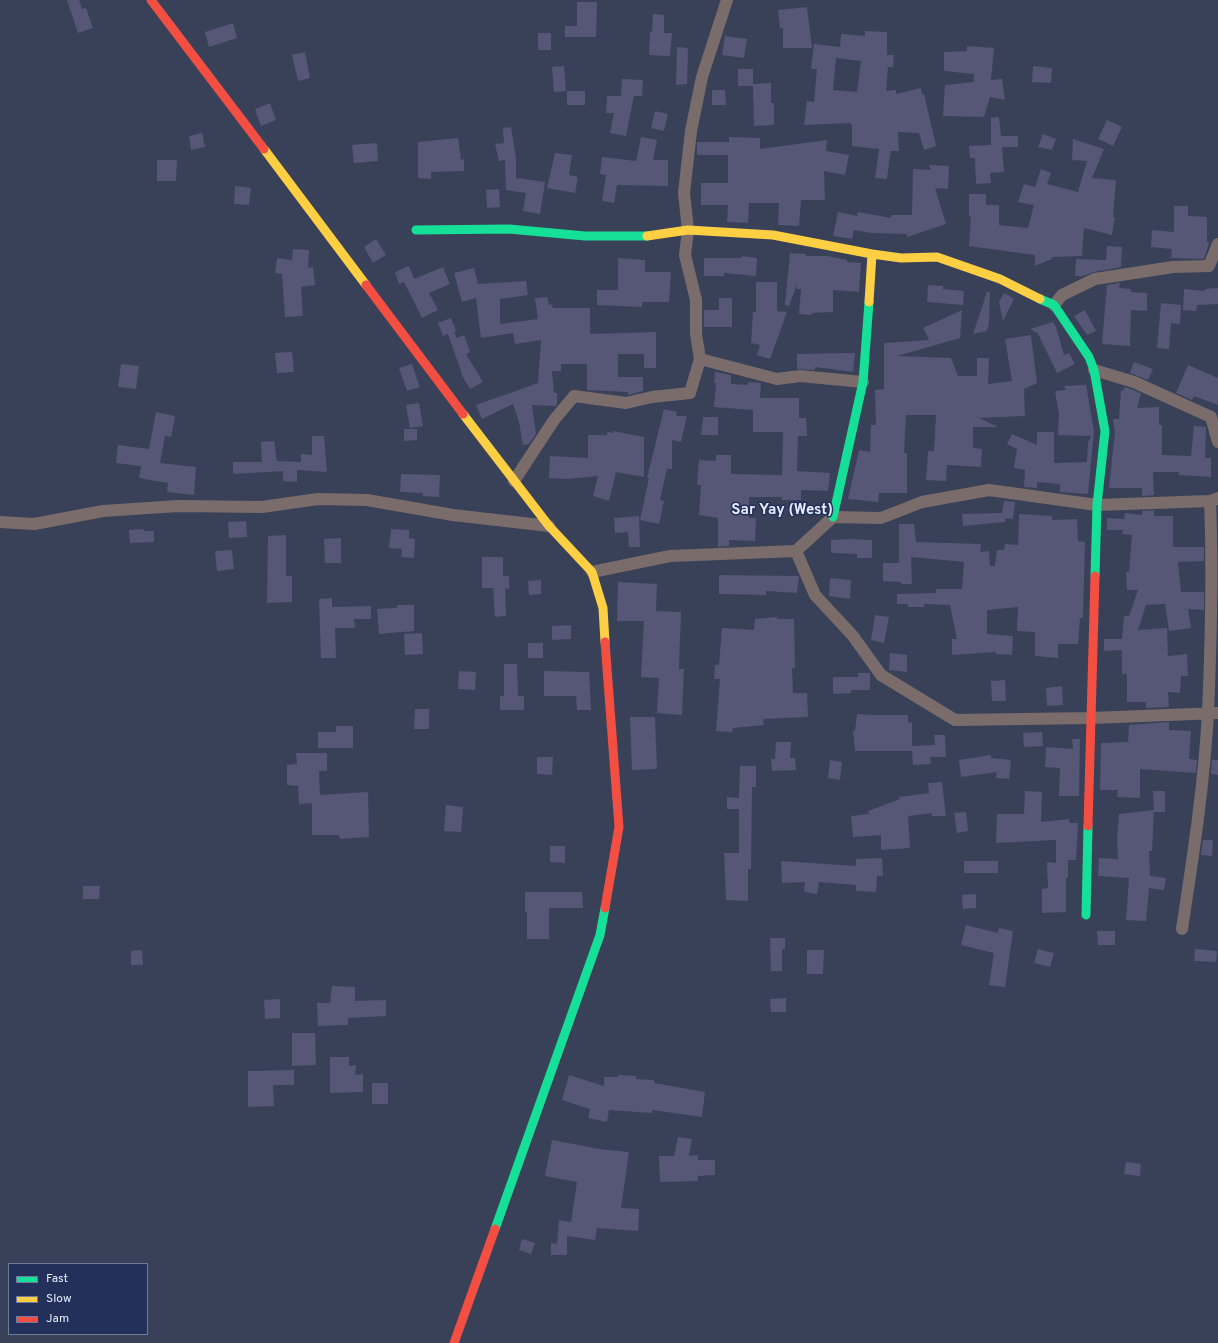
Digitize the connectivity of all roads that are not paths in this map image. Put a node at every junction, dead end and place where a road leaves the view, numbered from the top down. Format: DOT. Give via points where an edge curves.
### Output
graph roads {
  1 [pos="151,0"];
  2 [pos="727,0"];
  3 [pos="416,230"];
  4 [pos="688,230"];
  5 [pos="1218,244"];
  6 [pos="872,254"];
  7 [pos="1054,305"];
  8 [pos="700,359"];
  9 [pos="1094,370"];
  10 [pos="863,382"];
  11 [pos="1218,442"];
  12 [pos="514,481"];
  13 [pos="1215,499"];
  14 [pos="1097,505"];
  15 [pos="833,517"];
  16 [pos="0,522"];
  17 [pos="549,526"];
  18 [pos="796,551"];
  19 [pos="592,572"];
  20 [pos="1213,713"];
  21 [pos="1091,718"];
  22 [pos="1086,915"];
  23 [pos="1182,929"];
  24 [pos="454,1343"];
  1 -- 12 [label="street"];
  2 -- 4 [label="street" via="702,77 691,131 684,193"];
  3 -- 4 [label="street" via="508,229 585,236 647,236"];
  4 -- 6 [label="street" via="773,235"];
  4 -- 8 [label="street" via="685,255 696,300 696,334"];
  5 -- 7 [label="street" via="1209,266 1173,266 1095,279 1062,295"];
  6 -- 7 [label="street" via="901,258 937,257 1000,279 1026,294"];
  6 -- 10 [label="street"];
  7 -- 9 [label="street" via="1089,357"];
  8 -- 10 [label="street" via="777,379 800,376"];
  8 -- 12 [label="street" via="690,393 652,396 626,403 574,396 554,420"];
  9 -- 11 [label="street" via="1134,382 1211,417"];
  9 -- 14 [label="street" via="1105,431"];
  10 -- 15 [label="street"];
  12 -- 17 [label="street"];
  13 -- 14 [label="street"];
  13 -- 20 [label="street" via="1212,563"];
  14 -- 15 [label="street" via="989,490 922,502 881,518"];
  14 -- 21 [label="street"];
  15 -- 18 [label="street"];
  16 -- 17 [label="street" via="34,524 103,511 178,506 262,507 318,499 366,500 453,515"];
  17 -- 19 [label="street"];
  18 -- 19 [label="street" via="670,556"];
  18 -- 21 [label="street" via="815,595 852,636 881,675 955,720"];
  19 -- 24 [label="street" via="603,608 619,827 603,919 598,942"];
  20 -- 21 [label="street"];
  20 -- 23 [label="street"];
  21 -- 22 [label="street"];
}
